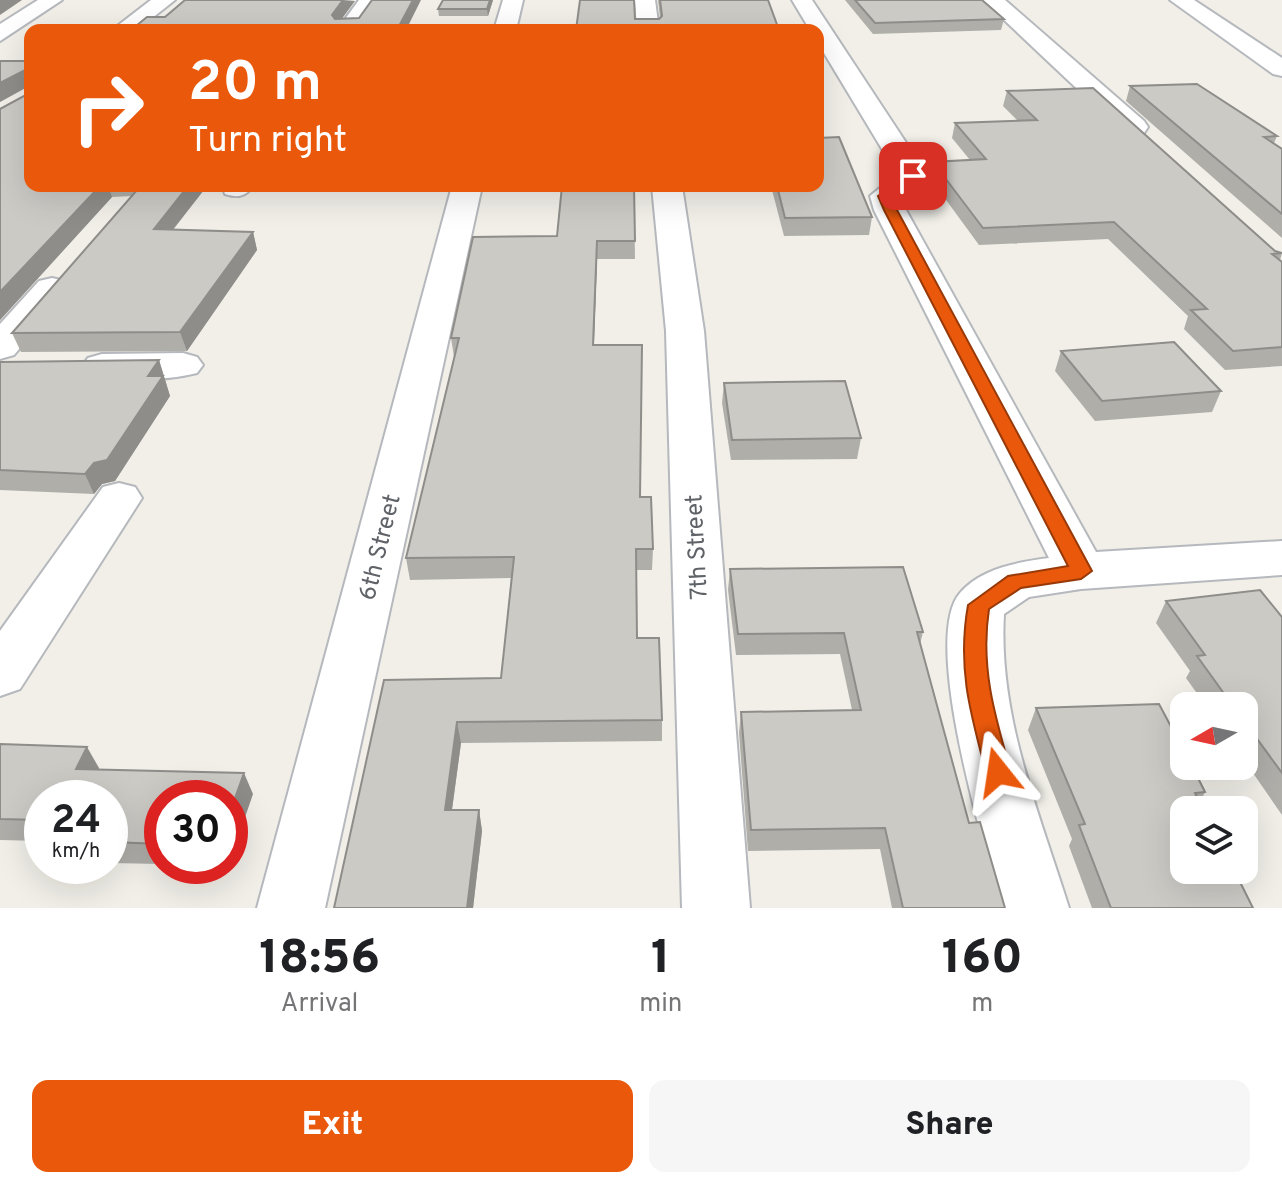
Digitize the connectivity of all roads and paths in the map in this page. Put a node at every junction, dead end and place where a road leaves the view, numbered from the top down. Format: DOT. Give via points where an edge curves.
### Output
graph roads {
  1 [pos="52,0"];
  2 [pos="165,0"];
  3 [pos="369,0"];
  4 [pos="513,0"];
  5 [pos="645,0"];
  6 [pos="802,0"];
  7 [pos="993,0"];
  8 [pos="1180,0"];
  9 [pos="131,24"];
  10 [pos="352,24"];
  11 [pos="507,24"];
  12 [pos="647,24"];
  13 [pos="817,24"];
  14 [pos="0,34"];
  15 [pos="824,35"];
  16 [pos="1282,69"];
  17 [pos="1157,148"];
  18 [pos="466,192"];
  19 [pos="668,192"];
  20 [pos="73,265"];
  21 [pos="23,362"];
  22 [pos="183,365"];
  23 [pos="119,498"];
  24 [pos="1282,558"];
  25 [pos="1081,571"];
  26 [pos="0,674"];
  27 [pos="291,908"];
  28 [pos="716,908"];
  29 [pos="1035,908"];
  1 -- 14 [label="street"];
  2 -- 9 [label="street"];
  3 -- 10 [label="street"];
  4 -- 11 [label="street"];
  5 -- 12 [label="street"];
  6 -- 13 [label="street"];
  7 -- 17 [label="street"];
  8 -- 16 [label="street"];
  15 -- 25 [label="street" via="913,176 885,196 890,210"];
  18 -- 27 [label="street, 6th Street"];
  19 -- 28 [label="street, 7th Street" via="685,331"];
  20 -- 21 [label="street"];
  21 -- 22 [label="street"];
  23 -- 26 [label="street"];
  24 -- 25 [label="street"];
  25 -- 29 [label="street" via="1016,581 979,605 974,636 976,691"];
}
